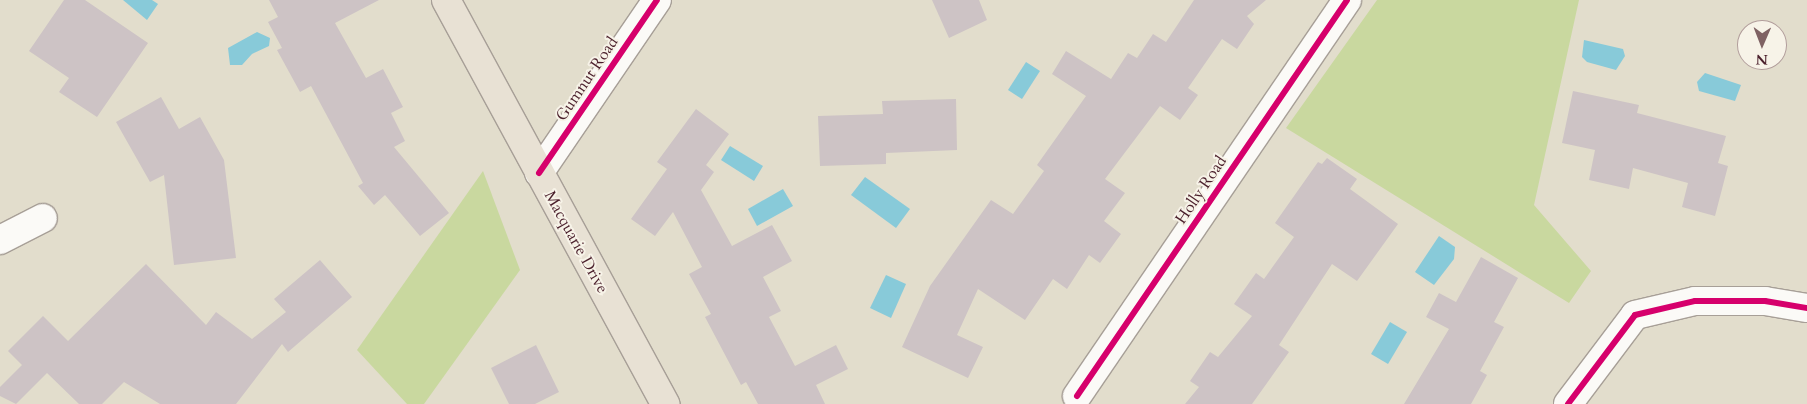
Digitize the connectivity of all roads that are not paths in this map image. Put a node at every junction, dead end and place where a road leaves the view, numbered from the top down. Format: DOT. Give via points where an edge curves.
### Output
graph roads {
  1 [pos="446,0"];
  2 [pos="657,0"];
  3 [pos="1347,0"];
  4 [pos="539,174"];
  5 [pos="43,218"];
  6 [pos="0,240"];
  7 [pos="1807,308"];
  8 [pos="1077,396"];
  9 [pos="665,404"];
  10 [pos="1568,404"];
  1 -- 4 [label="main road, Macquarie Drive"];
  2 -- 4 [label="street, Gumnut Road"];
  3 -- 8 [label="street, Holly Road"];
  4 -- 9 [label="main road, Macquarie Drive"];
  5 -- 6 [label="street"];
  7 -- 10 [label="street" via="1765,301 1695,301 1635,315"];
}
